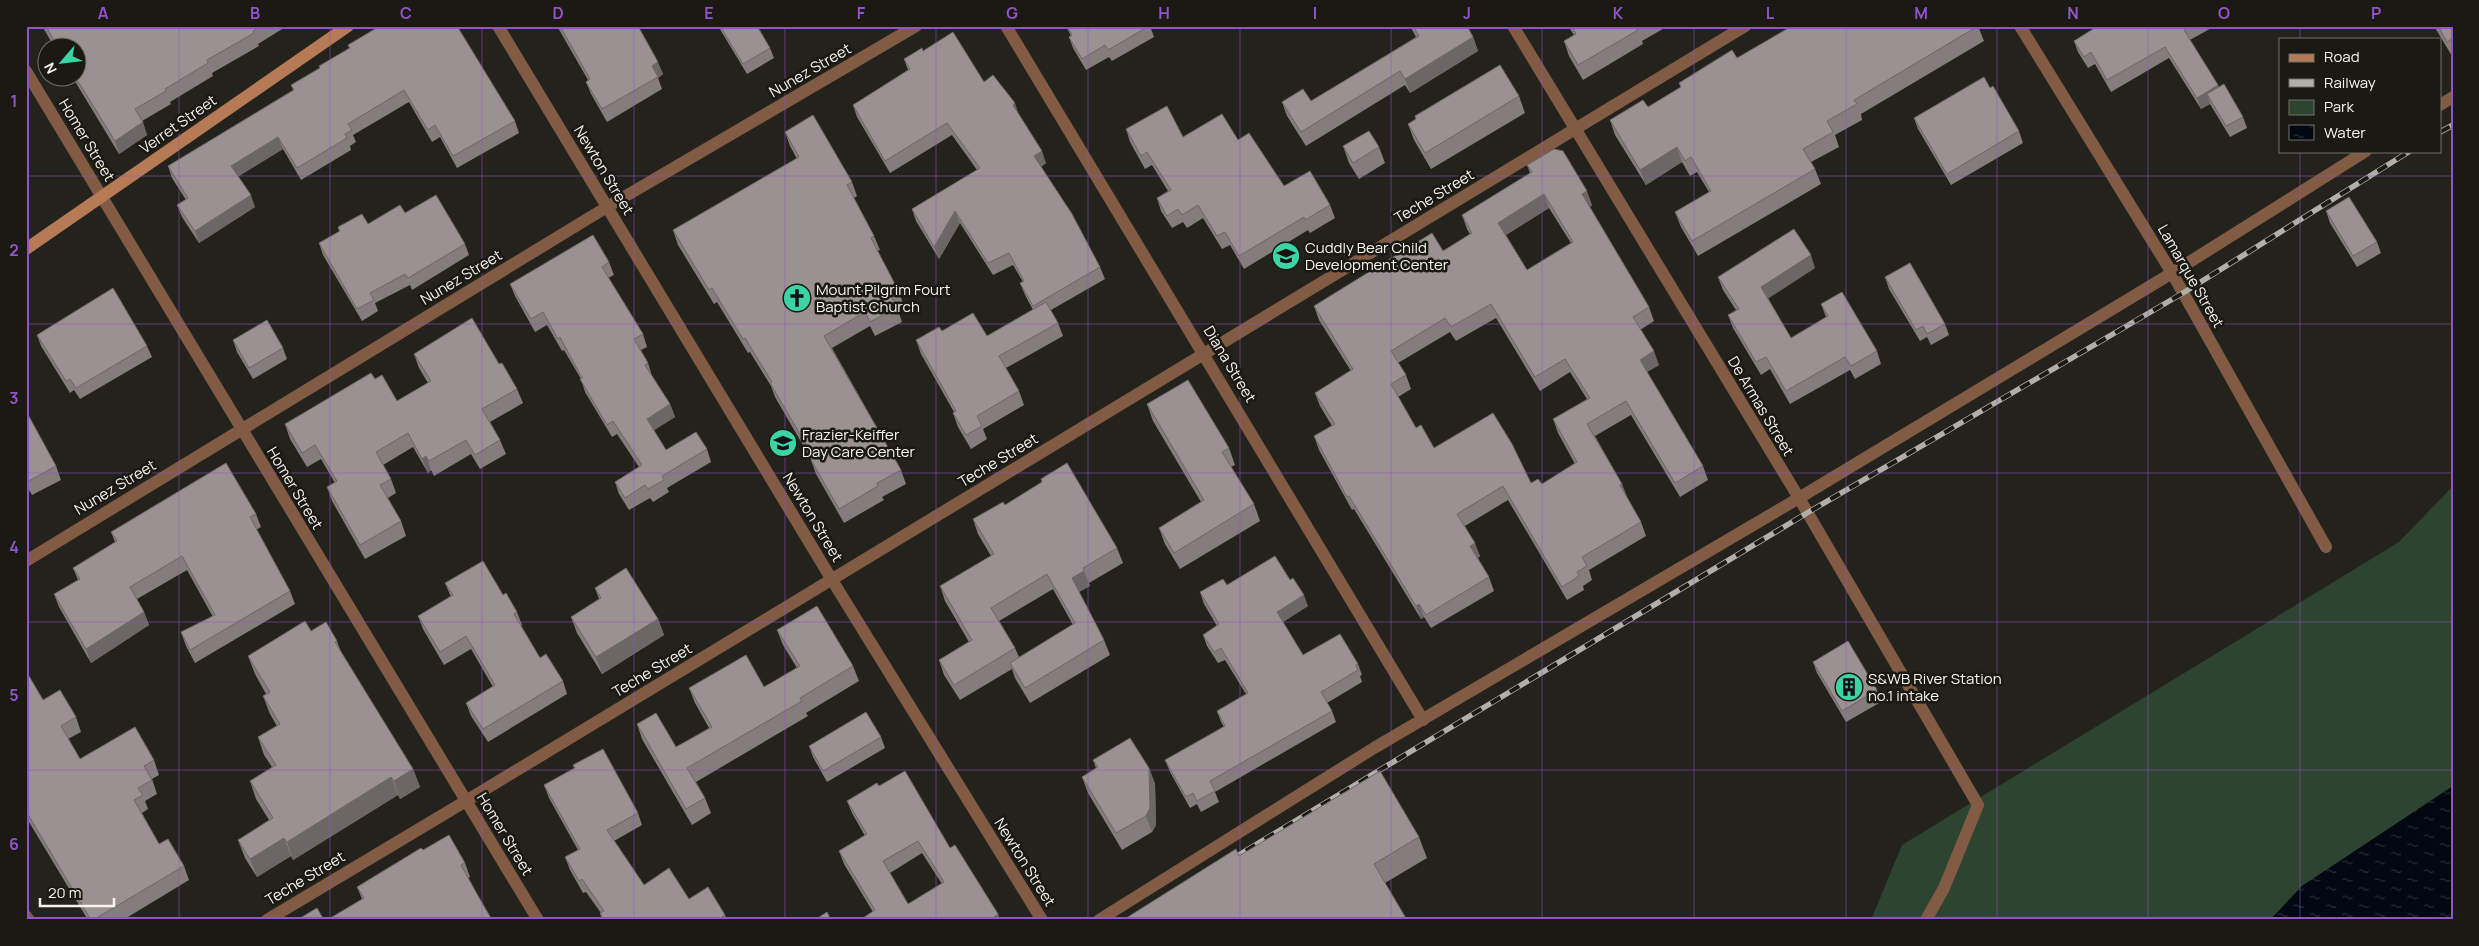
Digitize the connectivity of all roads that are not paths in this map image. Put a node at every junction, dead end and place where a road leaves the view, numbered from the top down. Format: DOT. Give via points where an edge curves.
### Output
graph roads {
  1 [pos="348,26"];
  2 [pos="498,26"];
  3 [pos="916,26"];
  4 [pos="1006,26"];
  5 [pos="1513,26"];
  6 [pos="1745,26"];
  7 [pos="2020,26"];
  8 [pos="26,71"];
  9 [pos="2453,97"];
  10 [pos="2442,104"];
  11 [pos="1575,130"];
  12 [pos="2364,152"];
  13 [pos="102,196"];
  14 [pos="607,207"];
  15 [pos="26,248"];
  16 [pos="2172,273"];
  17 [pos="1204,354"];
  18 [pos="241,430"];
  19 [pos="1799,498"];
  20 [pos="2326,547"];
  21 [pos="26,561"];
  22 [pos="832,580"];
  23 [pos="1423,720"];
  24 [pos="466,801"];
  25 [pos="26,916"];
  26 [pos="29,920"];
  27 [pos="267,920"];
  28 [pos="538,920"];
  29 [pos="1042,920"];
  30 [pos="1100,920"];
  31 [pos="1926,920"];
  1 -- 13 [label="street, Verret Street"];
  2 -- 14 [label="street, Newton Street"];
  3 -- 14 [label="street, Nunez Street"];
  4 -- 17 [label="street, Diana Street"];
  5 -- 11 [label="street, De Armas Street"];
  6 -- 11 [label="street, Teche Street"];
  7 -- 16 [label="street, Lamarque Street"];
  8 -- 13 [label="street, Homer Street"];
  9 -- 10 [label="street"];
  11 -- 17 [label="street, Teche Street"];
  11 -- 19 [label="street, De Armas Street"];
  12 -- 16 [label="street"];
  13 -- 15 [label="street, Verret Street"];
  13 -- 18 [label="street, Homer Street"];
  14 -- 18 [label="street, Nunez Street"];
  14 -- 22 [label="street, Newton Street"];
  16 -- 19 [label="street"];
  16 -- 20 [label="street, Lamarque Street"];
  17 -- 22 [label="street, Teche Street"];
  17 -- 23 [label="street, Diana Street"];
  18 -- 21 [label="street, Nunez Street"];
  18 -- 24 [label="street, Homer Street"];
  19 -- 23 [label="street"];
  19 -- 31 [label="street, De Armas Street" via="1978,804 1944,888"];
  22 -- 24 [label="street, Teche Street"];
  22 -- 29 [label="street, Newton Street"];
  23 -- 30 [label="street"];
  24 -- 27 [label="street, Teche Street"];
  24 -- 28 [label="street, Homer Street"];
  25 -- 26 [label="street"];
}
